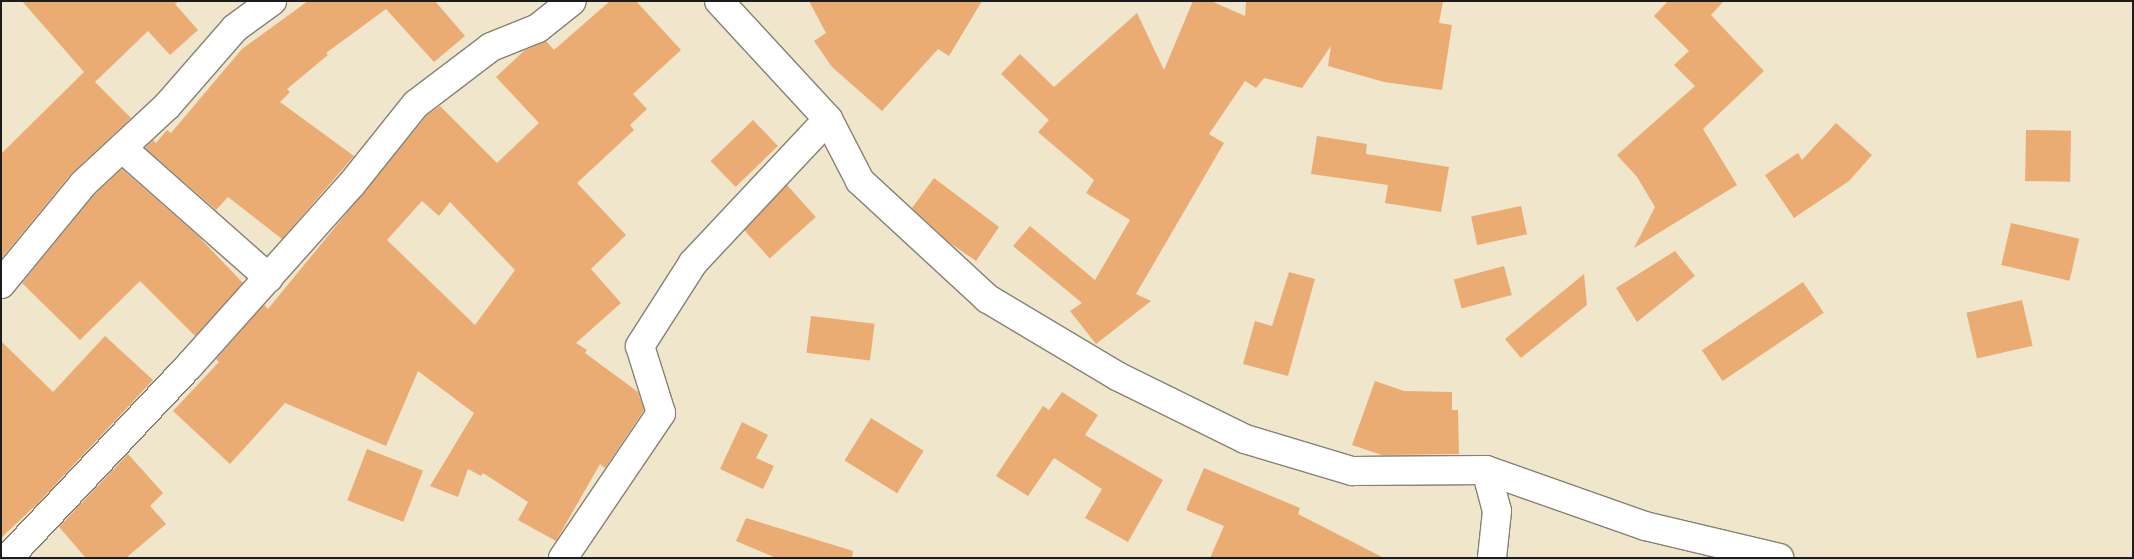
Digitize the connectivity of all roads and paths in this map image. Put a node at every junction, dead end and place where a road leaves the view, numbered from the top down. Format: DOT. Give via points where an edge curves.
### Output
graph roads {
  1 [pos="272,1"];
  2 [pos="572,1"];
  3 [pos="719,1"];
  4 [pos="828,119"];
  5 [pos="122,148"];
  6 [pos="269,278"];
  7 [pos="1,284"];
  8 [pos="1486,470"];
  9 [pos="8,558"];
  10 [pos="563,558"];
  11 [pos="1492,558"];
  12 [pos="1779,558"];
  1 -- 5 [label="street" via="235,28 167,106"];
  2 -- 6 [label="street" via="538,28 491,47 416,104 351,185"];
  3 -- 4 [label="street"];
  4 -- 8 [label="street" via="860,181 988,299 1117,376 1245,439 1352,471"];
  4 -- 10 [label="street" via="693,263 640,346 661,413"];
  5 -- 6 [label="street"];
  5 -- 7 [label="street" via="83,184"];
  6 -- 9 [label="street"];
  8 -- 11 [label="street" via="1496,510"];
  8 -- 12 [label="street" via="1645,526"];
}
